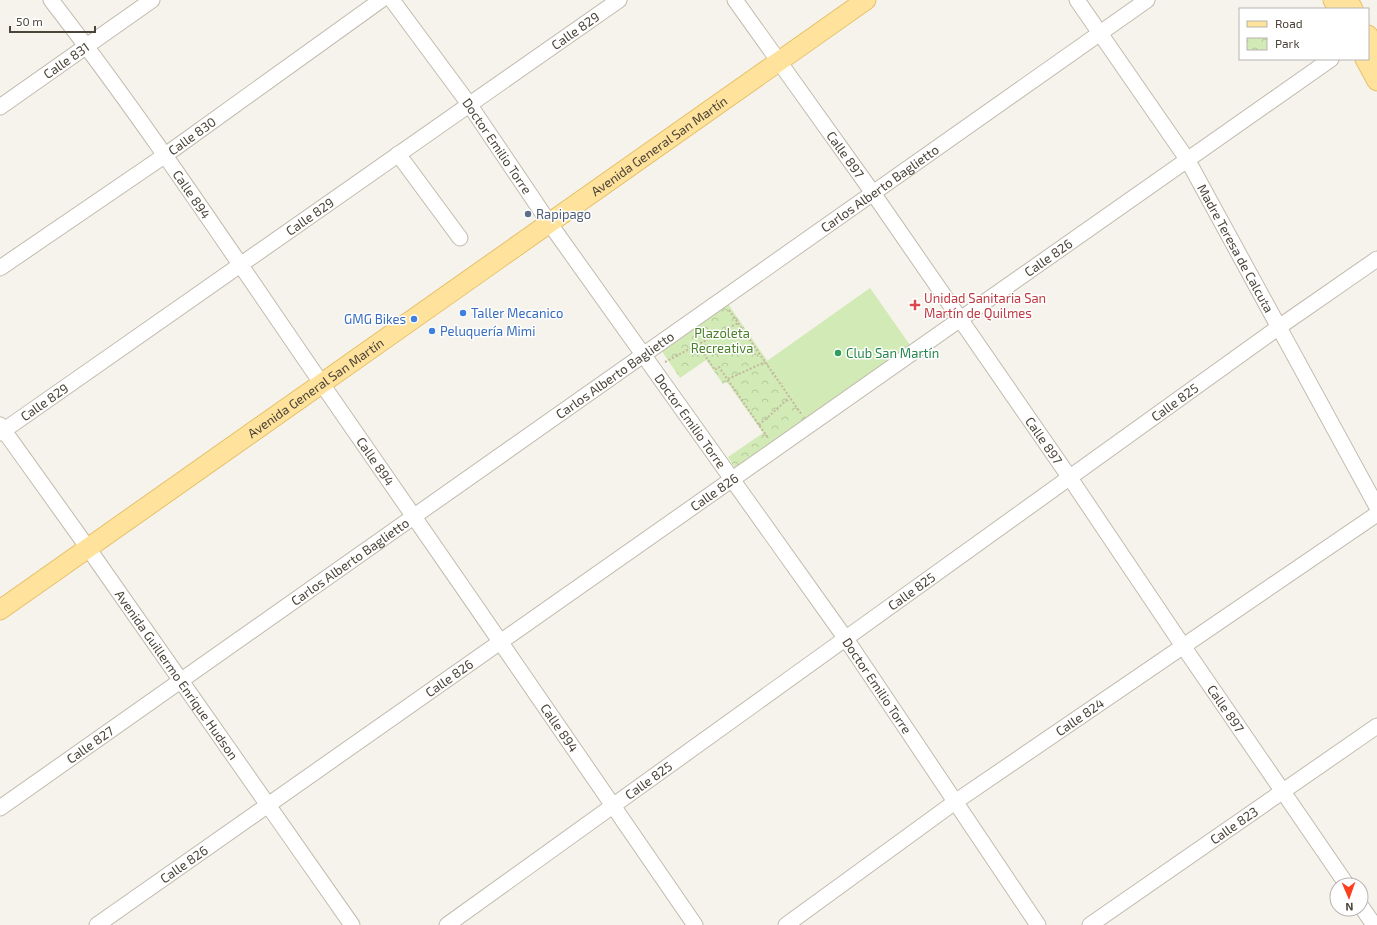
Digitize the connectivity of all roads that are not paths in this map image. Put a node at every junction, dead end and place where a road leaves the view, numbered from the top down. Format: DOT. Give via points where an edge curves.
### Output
graph roads {
  1 [pos="152,0"];
  2 [pos="381,0"];
  3 [pos="392,0"];
  4 [pos="619,0"];
  5 [pos="735,0"];
  6 [pos="866,0"];
  7 [pos="1077,0"];
  8 [pos="1147,0"];
  9 [pos="54,1"];
  10 [pos="1377,27"];
  11 [pos="1100,32"];
  12 [pos="1369,33"];
  13 [pos="1369,36"];
  14 [pos="85,47"];
  15 [pos="1377,52"];
  16 [pos="1330,60"];
  17 [pos="1366,60"];
  18 [pos="778,62"];
  19 [pos="1377,81"];
  20 [pos="469,104"];
  21 [pos="0,107"];
  22 [pos="398,154"];
  23 [pos="164,156"];
  24 [pos="1188,160"];
  25 [pos="873,193"];
  26 [pos="550,224"];
  27 [pos="460,238"];
  28 [pos="1377,259"];
  29 [pos="240,265"];
  30 [pos="0,268"];
  31 [pos="960,318"];
  32 [pos="1279,326"];
  33 [pos="643,355"];
  34 [pos="322,384"];
  35 [pos="1,430"];
  36 [pos="1070,478"];
  37 [pos="732,480"];
  38 [pos="1377,507"];
  39 [pos="1377,514"];
  40 [pos="414,516"];
  41 [pos="88,548"];
  42 [pos="0,610"];
  43 [pos="846,639"];
  44 [pos="501,640"];
  45 [pos="1183,646"];
  46 [pos="180,680"];
  47 [pos="1377,726"];
  48 [pos="1283,791"];
  49 [pos="955,802"];
  50 [pos="267,805"];
  51 [pos="613,806"];
  52 [pos="0,808"];
  53 [pos="1342,877"];
  54 [pos="97,925"];
  55 [pos="352,925"];
  56 [pos="447,925"];
  57 [pos="695,925"];
  58 [pos="786,925"];
  59 [pos="1038,925"];
  60 [pos="1090,925"];
  1 -- 14 [label="street, Calle 831"];
  2 -- 23 [label="street, Calle 830"];
  3 -- 20 [label="street, Doctor Emilio Torre"];
  4 -- 20 [label="street, Calle 829"];
  5 -- 18 [label="street, Calle 897"];
  6 -- 18 [label="main road, Avenida General San Martín"];
  7 -- 11 [label="street, Madre Teresa de Calcuta"];
  8 -- 11 [label="street, Carlos Alberto Baglietto"];
  9 -- 14 [label="street, Calle 894"];
  10 -- 12 [label="street"];
  11 -- 24 [label="street, Madre Teresa de Calcuta"];
  11 -- 25 [label="street, Carlos Alberto Baglietto"];
  13 -- 15 [label="main road"];
  14 -- 21 [label="street, Calle 831"];
  14 -- 23 [label="street, Calle 894"];
  16 -- 24 [label="street, Calle 826"];
  17 -- 19 [label="main road"];
  18 -- 25 [label="street, Calle 897"];
  18 -- 26 [label="main road, Avenida General San Martín"];
  20 -- 22 [label="street, Calle 829"];
  20 -- 26 [label="street, Doctor Emilio Torre"];
  22 -- 27 [label="street"];
  22 -- 29 [label="street, Calle 829"];
  23 -- 29 [label="street, Calle 894"];
  23 -- 30 [label="street, Calle 830"];
  24 -- 31 [label="street, Calle 826"];
  24 -- 32 [label="street, Madre Teresa de Calcuta"];
  25 -- 31 [label="street, Calle 897"];
  25 -- 33 [label="street, Carlos Alberto Baglietto"];
  26 -- 33 [label="street, Doctor Emilio Torre"];
  26 -- 34 [label="main road, Avenida General San Martín"];
  28 -- 32 [label="street, Calle 825"];
  29 -- 34 [label="street, Calle 894"];
  29 -- 35 [label="street, Calle 829"];
  31 -- 36 [label="street, Calle 897"];
  31 -- 37 [label="street, Calle 826"];
  32 -- 36 [label="street, Calle 825"];
  32 -- 38 [label="street, Madre Teresa de Calcuta"];
  33 -- 37 [label="street, Doctor Emilio Torre"];
  33 -- 40 [label="street, Carlos Alberto Baglietto"];
  34 -- 40 [label="street, Calle 894"];
  34 -- 41 [label="main road, Avenida General San Martín"];
  35 -- 41 [label="street, Avenida Guillermo Enrique Hudson"];
  36 -- 43 [label="street, Calle 825"];
  36 -- 45 [label="street, Calle 897"];
  37 -- 43 [label="street, Doctor Emilio Torre"];
  37 -- 44 [label="street, Calle 826"];
  39 -- 45 [label="street, Calle 824"];
  40 -- 44 [label="street, Calle 894"];
  40 -- 46 [label="street, Carlos Alberto Baglietto"];
  41 -- 42 [label="main road, Avenida General San Martín"];
  41 -- 46 [label="street, Avenida Guillermo Enrique Hudson"];
  43 -- 49 [label="street, Doctor Emilio Torre"];
  43 -- 51 [label="street, Calle 825"];
  44 -- 50 [label="street, Calle 826"];
  44 -- 51 [label="street, Calle 894"];
  45 -- 48 [label="street, Calle 897"];
  45 -- 49 [label="street, Calle 824"];
  46 -- 50 [label="street, Avenida Guillermo Enrique Hudson"];
  46 -- 52 [label="street, Calle 827"];
  47 -- 48 [label="street, Calle 823"];
  48 -- 53 [label="street, Calle 897"];
  48 -- 60 [label="street, Calle 823"];
  49 -- 58 [label="street, Calle 824"];
  49 -- 59 [label="street, Doctor Emilio Torre"];
  50 -- 54 [label="street, Calle 826"];
  50 -- 55 [label="street, Avenida Guillermo Enrique Hudson"];
  51 -- 56 [label="street, Calle 825"];
  51 -- 57 [label="street, Calle 894"];
}
